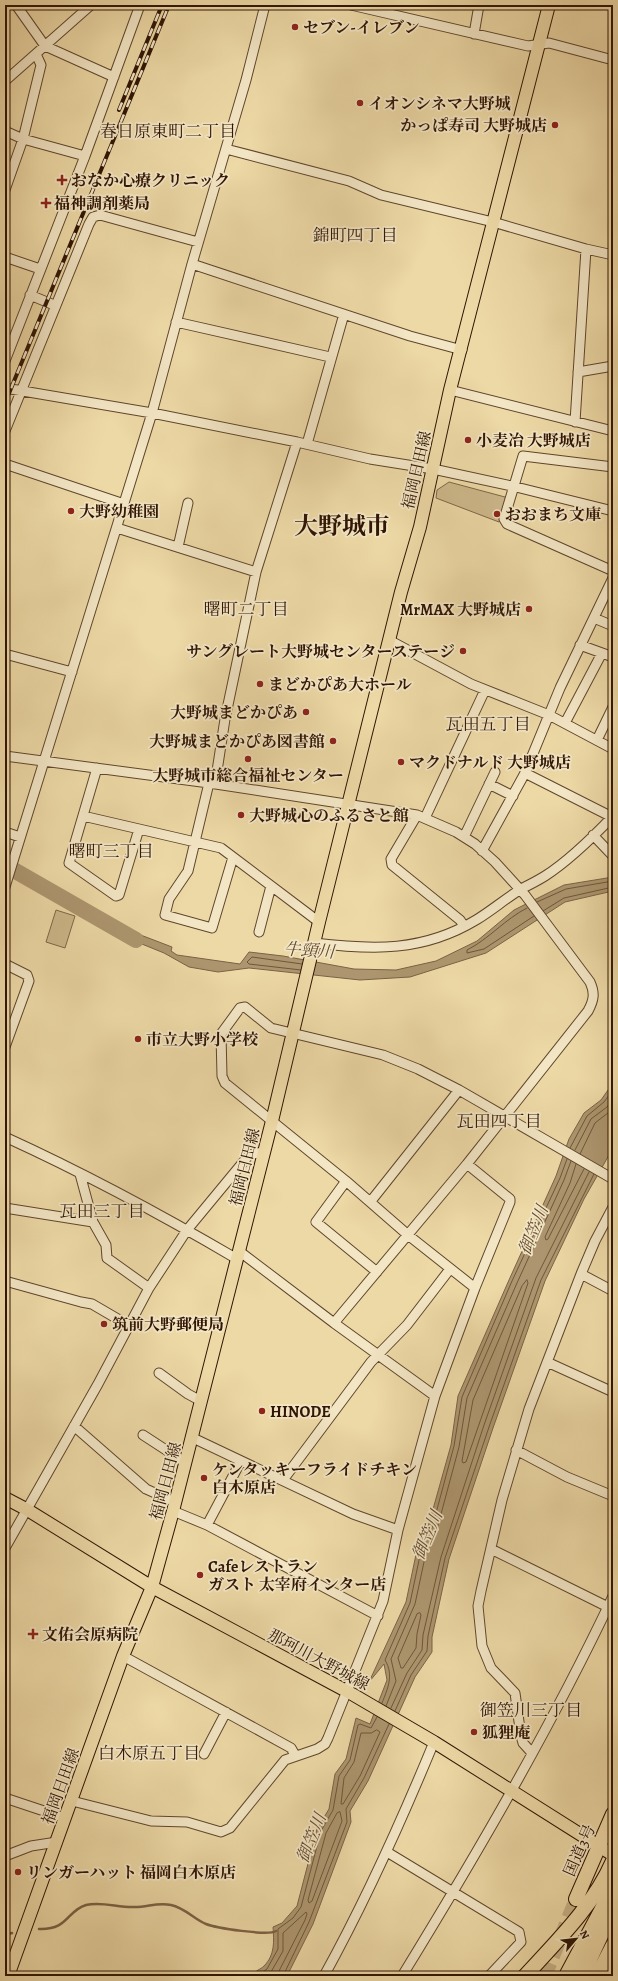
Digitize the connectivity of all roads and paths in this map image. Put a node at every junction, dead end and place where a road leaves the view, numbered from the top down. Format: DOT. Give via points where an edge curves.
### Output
graph roads {
  1 [pos="16,5"];
  2 [pos="77,5"];
  3 [pos="91,5"];
  4 [pos="140,5"];
  5 [pos="265,5"];
  6 [pos="351,5"];
  7 [pos="479,5"];
  8 [pos="549,5"];
  9 [pos="83,13"];
  10 [pos="474,34"];
  11 [pos="540,44"];
  12 [pos="45,46"];
  13 [pos="36,54"];
  14 [pos="613,60"];
  15 [pos="114,77"];
  16 [pos="5,81"];
  17 [pos="5,131"];
  18 [pos="23,139"];
  19 [pos="226,149"];
  20 [pos="85,156"];
  21 [pos="5,190"];
  22 [pos="492,222"];
  23 [pos="198,242"];
  24 [pos="586,250"];
  25 [pos="613,255"];
  26 [pos="5,257"];
  27 [pos="192,264"];
  28 [pos="40,269"];
  29 [pos="30,295"];
  30 [pos="54,306"];
  31 [pos="344,314"];
  32 [pos="176,322"];
  33 [pos="462,350"];
  34 [pos="330,357"];
  35 [pos="5,361"];
  36 [pos="613,366"];
  37 [pos="578,372"];
  38 [pos="5,388"];
  39 [pos="450,390"];
  40 [pos="20,392"];
  41 [pos="152,413"];
  42 [pos="575,422"];
  43 [pos="5,431"];
  44 [pos="613,432"];
  45 [pos="297,442"];
  46 [pos="307,444"];
  47 [pos="5,464"];
  48 [pos="613,468"];
  49 [pos="433,469"];
  50 [pos="516,487"];
  51 [pos="188,503"];
  52 [pos="124,504"];
  53 [pos="613,511"];
  54 [pos="117,528"];
  55 [pos="178,547"];
  56 [pos="613,571"];
  57 [pos="256,572"];
  58 [pos="613,578"];
  59 [pos="594,618"];
  60 [pos="613,626"];
  61 [pos="389,640"];
  62 [pos="580,645"];
  63 [pos="602,653"];
  64 [pos="5,654"];
  65 [pos="613,657"];
  66 [pos="72,672"];
  67 [pos="485,690"];
  68 [pos="613,707"];
  69 [pos="549,715"];
  70 [pos="565,723"];
  71 [pos="597,740"];
  72 [pos="613,749"];
  73 [pos="5,756"];
  74 [pos="43,761"];
  75 [pos="97,768"];
  76 [pos="495,772"];
  77 [pos="525,773"];
  78 [pos="212,784"];
  79 [pos="489,784"];
  80 [pos="513,796"];
  81 [pos="350,804"];
  82 [pos="83,816"];
  83 [pos="613,816"];
  84 [pos="421,817"];
  85 [pos="139,829"];
  86 [pos="5,832"];
  87 [pos="593,834"];
  88 [pos="464,837"];
  89 [pos="20,839"];
  90 [pos="195,841"];
  91 [pos="482,851"];
  92 [pos="613,856"];
  93 [pos="233,857"];
  94 [pos="7,873"];
  95 [pos="271,886"];
  96 [pos="5,887"];
  97 [pos="523,892"];
  98 [pos="319,922"];
  99 [pos="464,926"];
  100 [pos="259,932"];
  101 [pos="314,942"];
  102 [pos="5,964"];
  103 [pos="292,1034"];
  104 [pos="5,1047"];
  105 [pos="458,1090"];
  106 [pos="504,1116"];
  107 [pos="272,1121"];
  108 [pos="5,1137"];
  109 [pos="263,1152"];
  110 [pos="466,1164"];
  111 [pos="80,1174"];
  112 [pos="613,1179"];
  113 [pos="346,1181"];
  114 [pos="371,1201"];
  115 [pos="613,1207"];
  116 [pos="5,1208"];
  117 [pos="93,1222"];
  118 [pos="187,1230"];
  119 [pos="408,1235"];
  120 [pos="238,1255"];
  121 [pos="450,1269"];
  122 [pos="377,1272"];
  123 [pos="582,1274"];
  124 [pos="5,1281"];
  125 [pos="149,1288"];
  126 [pos="475,1288"];
  127 [pos="613,1290"];
  128 [pos="334,1324"];
  129 [pos="128,1325"];
  130 [pos="377,1354"];
  131 [pos="547,1362"];
  132 [pos="159,1373"];
  133 [pos="613,1392"];
  134 [pos="435,1396"];
  135 [pos="201,1401"];
  136 [pos="74,1426"];
  137 [pos="143,1435"];
  138 [pos="193,1438"];
  139 [pos="516,1450"];
  140 [pos="241,1461"];
  141 [pos="186,1463"];
  142 [pos="283,1480"];
  143 [pos="613,1496"];
  144 [pos="5,1498"];
  145 [pos="174,1506"];
  146 [pos="26,1509"];
  147 [pos="206,1525"];
  148 [pos="398,1530"];
  149 [pos="5,1548"];
  150 [pos="491,1549"];
  151 [pos="152,1588"];
  152 [pos="613,1596"];
  153 [pos="608,1606"];
  154 [pos="378,1616"];
  155 [pos="123,1656"];
  156 [pos="349,1692"];
  157 [pos="226,1712"];
  158 [pos="434,1742"];
  159 [pos="532,1753"];
  160 [pos="204,1754"];
  161 [pos="295,1755"];
  162 [pos="512,1792"];
  163 [pos="5,1798"];
  164 [pos="72,1801"];
  165 [pos="613,1814"];
  166 [pos="65,1818"];
  167 [pos="56,1842"];
  168 [pos="598,1846"];
  169 [pos="387,1852"];
  170 [pos="613,1855"];
  171 [pos="5,1856"];
  172 [pos="613,1861"];
  173 [pos="613,1888"];
  174 [pos="453,1891"];
  175 [pos="581,1902"];
  176 [pos="613,1910"];
  177 [pos="613,1946"];
  178 [pos="8,1976"];
  179 [pos="324,1976"];
  180 [pos="402,1976"];
  181 [pos="489,1976"];
  182 [pos="525,1976"];
  183 [pos="566,1976"];
  184 [pos="582,1976"];
  185 [pos="597,1976"];
  186 [pos="600,1976"];
  1 -- 12 [label="street"];
  2 -- 9 [label="street"];
  3 -- 9 [label="street"];
  4 -- 15 [label="street"];
  5 -- 19 [label="street"];
  6 -- 10 [label="street"];
  7 -- 10 [label="street"];
  8 -- 11 [label="main road, 福岡日田線"];
  9 -- 12 [label="street"];
  10 -- 11 [label="street" via="528,46"];
  11 -- 14 [label="street" via="549,43"];
  11 -- 22 [label="main road, 福岡日田線"];
  12 -- 13 [label="street"];
  12 -- 15 [label="street"];
  13 -- 16 [label="street"];
  13 -- 18 [label="street" via="41,65"];
  15 -- 20 [label="street"];
  17 -- 18 [label="street"];
  18 -- 20 [label="street"];
  18 -- 21 [label="street"];
  19 -- 22 [label="street" via="349,181 381,196"];
  19 -- 23 [label="street"];
  20 -- 28 [label="street"];
  22 -- 24 [label="street"];
  22 -- 33 [label="main road, 福岡日田線"];
  23 -- 27 [label="street"];
  23 -- 30 [label="street" via="96,216 88,224"];
  24 -- 25 [label="street"];
  24 -- 37 [label="street"];
  26 -- 28 [label="street"];
  27 -- 31 [label="street"];
  27 -- 32 [label="street"];
  28 -- 29 [label="street"];
  29 -- 30 [label="street"];
  29 -- 35 [label="street"];
  30 -- 40 [label="street"];
  31 -- 33 [label="street"];
  31 -- 34 [label="street"];
  32 -- 34 [label="street"];
  32 -- 41 [label="street"];
  33 -- 39 [label="main road, 福岡日田線"];
  34 -- 46 [label="street"];
  36 -- 37 [label="street"];
  37 -- 42 [label="street"];
  38 -- 40 [label="street"];
  39 -- 42 [label="street"];
  39 -- 49 [label="main road, 福岡日田線"];
  40 -- 41 [label="street"];
  40 -- 43 [label="street"];
  41 -- 45 [label="street"];
  41 -- 52 [label="street"];
  42 -- 44 [label="street"];
  45 -- 46 [label="street"];
  45 -- 57 [label="street"];
  46 -- 49 [label="street" via="370,459"];
  47 -- 52 [label="street"];
  48 -- 50 [label="street" via="525,455"];
  49 -- 50 [label="street"];
  49 -- 61 [label="main road, 福岡日田線"];
  50 -- 53 [label="street"];
  50 -- 56 [label="street" via="504,519 507,524"];
  51 -- 55 [label="street"];
  52 -- 54 [label="street"];
  54 -- 55 [label="street"];
  54 -- 66 [label="street"];
  55 -- 57 [label="street"];
  57 -- 78 [label="street"];
  58 -- 59 [label="street"];
  59 -- 60 [label="street"];
  59 -- 62 [label="street"];
  61 -- 67 [label="street"];
  61 -- 81 [label="main road, 福岡日田線"];
  62 -- 63 [label="street"];
  62 -- 69 [label="street"];
  63 -- 65 [label="street"];
  63 -- 70 [label="street"];
  64 -- 66 [label="street"];
  66 -- 74 [label="street"];
  67 -- 69 [label="street"];
  67 -- 84 [label="street"];
  68 -- 71 [label="street"];
  69 -- 70 [label="street"];
  69 -- 77 [label="street"];
  70 -- 71 [label="street"];
  71 -- 72 [label="street"];
  73 -- 74 [label="street"];
  74 -- 75 [label="street"];
  74 -- 89 [label="street"];
  75 -- 78 [label="street"];
  75 -- 82 [label="street"];
  76 -- 79 [label="street"];
  77 -- 80 [label="street"];
  77 -- 83 [label="street"];
  78 -- 81 [label="street"];
  78 -- 90 [label="street"];
  79 -- 80 [label="street"];
  79 -- 88 [label="street"];
  80 -- 91 [label="street"];
  81 -- 84 [label="street"];
  81 -- 98 [label="main road, 福岡日田線"];
  82 -- 85 [label="street"];
  82 -- 85 [label="street" via="69,863 116,896 119,895"];
  83 -- 87 [label="street"];
  84 -- 88 [label="street"];
  84 -- 99 [label="street" via="391,859 392,866 460,920"];
  85 -- 90 [label="street"];
  86 -- 89 [label="street"];
  87 -- 92 [label="street"];
  87 -- 97 [label="street"];
  88 -- 91 [label="street"];
  89 -- 94 [label="street"];
  90 -- 93 [label="street" via="221,848"];
  90 -- 93 [label="street" via="188,871 169,899 165,915 212,928"];
  91 -- 97 [label="street"];
  93 -- 95 [label="street"];
  94 -- 96 [label="street"];
  95 -- 98 [label="street"];
  95 -- 100 [label="street"];
  97 -- 99 [label="street"];
  97 -- 106 [label="street" via="594,991 593,1002 588,1011"];
  98 -- 101 [label="main road, 福岡日田線"];
  99 -- 101 [label="street" via="432,941 406,946 375,949"];
  101 -- 103 [label="main road, 福岡日田線"];
  102 -- 104 [label="street" via="27,975 29,981"];
  103 -- 105 [label="street" via="383,1055 418,1069"];
  103 -- 107 [label="main road, 福岡日田線"];
  103 -- 107 [label="street" via="271,1028 245,1007 240,1008 221,1034 222,1076 225,1084"];
  105 -- 106 [label="street"];
  105 -- 114 [label="street"];
  106 -- 110 [label="street"];
  106 -- 112 [label="street"];
  107 -- 109 [label="main road, 福岡日田線"];
  107 -- 113 [label="street"];
  108 -- 111 [label="street"];
  109 -- 118 [label="street" via="248,1155"];
  109 -- 120 [label="main road, 福岡日田線"];
  110 -- 119 [label="street"];
  110 -- 126 [label="street" via="510,1199"];
  111 -- 117 [label="street"];
  111 -- 118 [label="street"];
  113 -- 114 [label="street"];
  113 -- 122 [label="street" via="316,1222"];
  114 -- 119 [label="street"];
  115 -- 123 [label="street" via="595,1241"];
  116 -- 117 [label="street"];
  117 -- 125 [label="street" via="106,1245 107,1258"];
  118 -- 120 [label="street"];
  118 -- 125 [label="street"];
  119 -- 121 [label="street"];
  119 -- 122 [label="street"];
  120 -- 128 [label="street"];
  120 -- 135 [label="main road, 福岡日田線"];
  121 -- 126 [label="street"];
  121 -- 130 [label="street" via="407,1325"];
  122 -- 128 [label="street"];
  123 -- 127 [label="street"];
  123 -- 131 [label="street"];
  124 -- 129 [label="street" via="92,1304"];
  125 -- 129 [label="street"];
  126 -- 134 [label="street"];
  128 -- 130 [label="street"];
  129 -- 136 [label="street"];
  130 -- 134 [label="street"];
  130 -- 142 [label="street"];
  131 -- 133 [label="street"];
  131 -- 139 [label="street"];
  132 -- 135 [label="street"];
  134 -- 148 [label="street"];
  135 -- 138 [label="main road, 福岡日田線"];
  136 -- 145 [label="street" via="146,1489"];
  136 -- 146 [label="street"];
  137 -- 141 [label="street"];
  138 -- 140 [label="street"];
  138 -- 141 [label="main road, 福岡日田線"];
  139 -- 143 [label="street" via="567,1477"];
  139 -- 150 [label="street"];
  140 -- 142 [label="street"];
  140 -- 147 [label="street"];
  141 -- 145 [label="main road, 福岡日田線"];
  142 -- 148 [label="street" via="353,1514"];
  144 -- 146 [label="main road, 那珂川大野城線"];
  145 -- 147 [label="street"];
  145 -- 151 [label="main road, 福岡日田線"];
  146 -- 149 [label="street"];
  146 -- 151 [label="main road, 那珂川大野城線"];
  147 -- 154 [label="street"];
  148 -- 154 [label="street"];
  150 -- 153 [label="street"];
  150 -- 159 [label="street" via="478,1606 482,1646 491,1668 515,1693 521,1736 523,1743"];
  151 -- 155 [label="main road, 福岡日田線"];
  151 -- 156 [label="main road, 那珂川大野城線"];
  152 -- 153 [label="street"];
  153 -- 159 [label="street" via="551,1721"];
  154 -- 156 [label="street"];
  155 -- 157 [label="street"];
  155 -- 164 [label="main road, 福岡日田線"];
  156 -- 158 [label="main road, 那珂川大野城線"];
  156 -- 161 [label="street" via="325,1744"];
  157 -- 160 [label="street"];
  157 -- 161 [label="street" via="291,1748"];
  158 -- 162 [label="main road, 那珂川大野城線"];
  158 -- 169 [label="street"];
  159 -- 162 [label="street"];
  161 -- 164 [label="street" via="286,1760 230,1828 221,1832 187,1822 151,1821"];
  162 -- 168 [label="main road, 那珂川大野城線"];
  162 -- 174 [label="street"];
  163 -- 166 [label="street"];
  164 -- 166 [label="main road, 福岡日田線"];
  165 -- 168 [label="highway, 国道3号"];
  166 -- 167 [label="main road, 福岡日田線"];
  167 -- 171 [label="street" via="31,1846"];
  167 -- 178 [label="main road, 福岡日田線"];
  168 -- 170 [label="main road, 那珂川大野城線"];
  168 -- 175 [label="highway, 国道3号"];
  169 -- 174 [label="street"];
  169 -- 179 [label="street"];
  172 -- 175 [label="highway" via="596,1892"];
  173 -- 183 [label="highway"];
  174 -- 180 [label="street"];
  174 -- 181 [label="street" via="519,1932 521,1942"];
  175 -- 182 [label="highway"];
  176 -- 184 [label="highway"];
  177 -- 185 [label="highway"];
  177 -- 186 [label="highway"];
}
